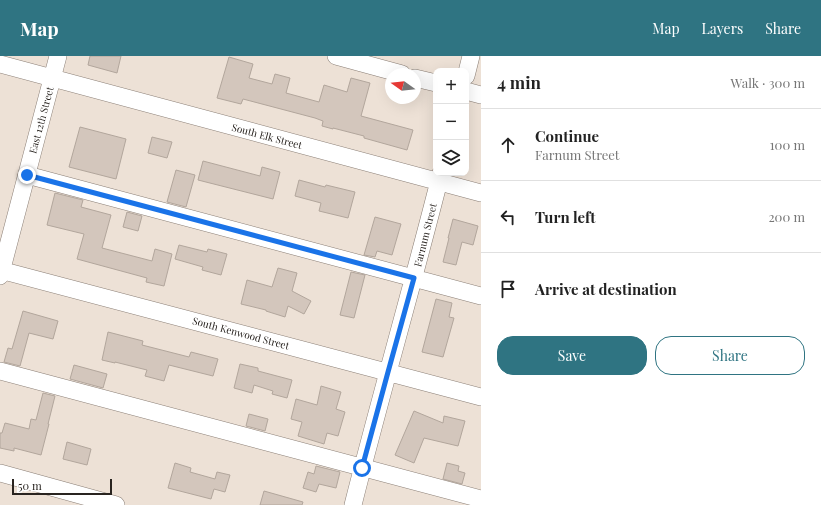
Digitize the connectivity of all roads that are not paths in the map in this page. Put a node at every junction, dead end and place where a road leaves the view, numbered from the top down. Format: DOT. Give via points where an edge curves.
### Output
graph roads {
  1 [pos="58,56"];
  2 [pos="336,56"];
  3 [pos="471,56"];
  4 [pos="0,64"];
  5 [pos="468,68"];
  6 [pos="385,69"];
  7 [pos="52,78"];
  8 [pos="421,79"];
  9 [pos="433,82"];
  10 [pos="469,93"];
  11 [pos="481,96"];
  12 [pos="27,175"];
  13 [pos="440,178"];
  14 [pos="481,193"];
  15 [pos="1,272"];
  16 [pos="414,278"];
  17 [pos="481,296"];
  18 [pos="0,371"];
  19 [pos="388,372"];
  20 [pos="481,397"];
  21 [pos="362,468"];
  22 [pos="0,474"];
  23 [pos="481,499"];
  24 [pos="116,505"];
  25 [pos="353,505"];
  1 -- 7 [label="street, East 12th Street"];
  2 -- 6 [label="street"];
  3 -- 5 [label="street"];
  4 -- 7 [label="street, South Elk Street"];
  7 -- 12 [label="street, East 12th Street"];
  7 -- 13 [label="street, South Elk Street"];
  8 -- 9 [label="street"];
  10 -- 11 [label="street"];
  12 -- 15 [label="street, East 12th Street"];
  12 -- 16 [label="street"];
  13 -- 14 [label="street, South Elk Street"];
  13 -- 16 [label="street, Farnum Street"];
  15 -- 19 [label="street, South Kenwood Street"];
  16 -- 17 [label="street"];
  16 -- 19 [label="street, Farnum Street"];
  18 -- 21 [label="street"];
  19 -- 20 [label="street, South Kenwood Street"];
  19 -- 21 [label="street, Farnum Street"];
  21 -- 23 [label="street"];
  21 -- 25 [label="street, Farnum Street"];
  22 -- 24 [label="street"];
}
